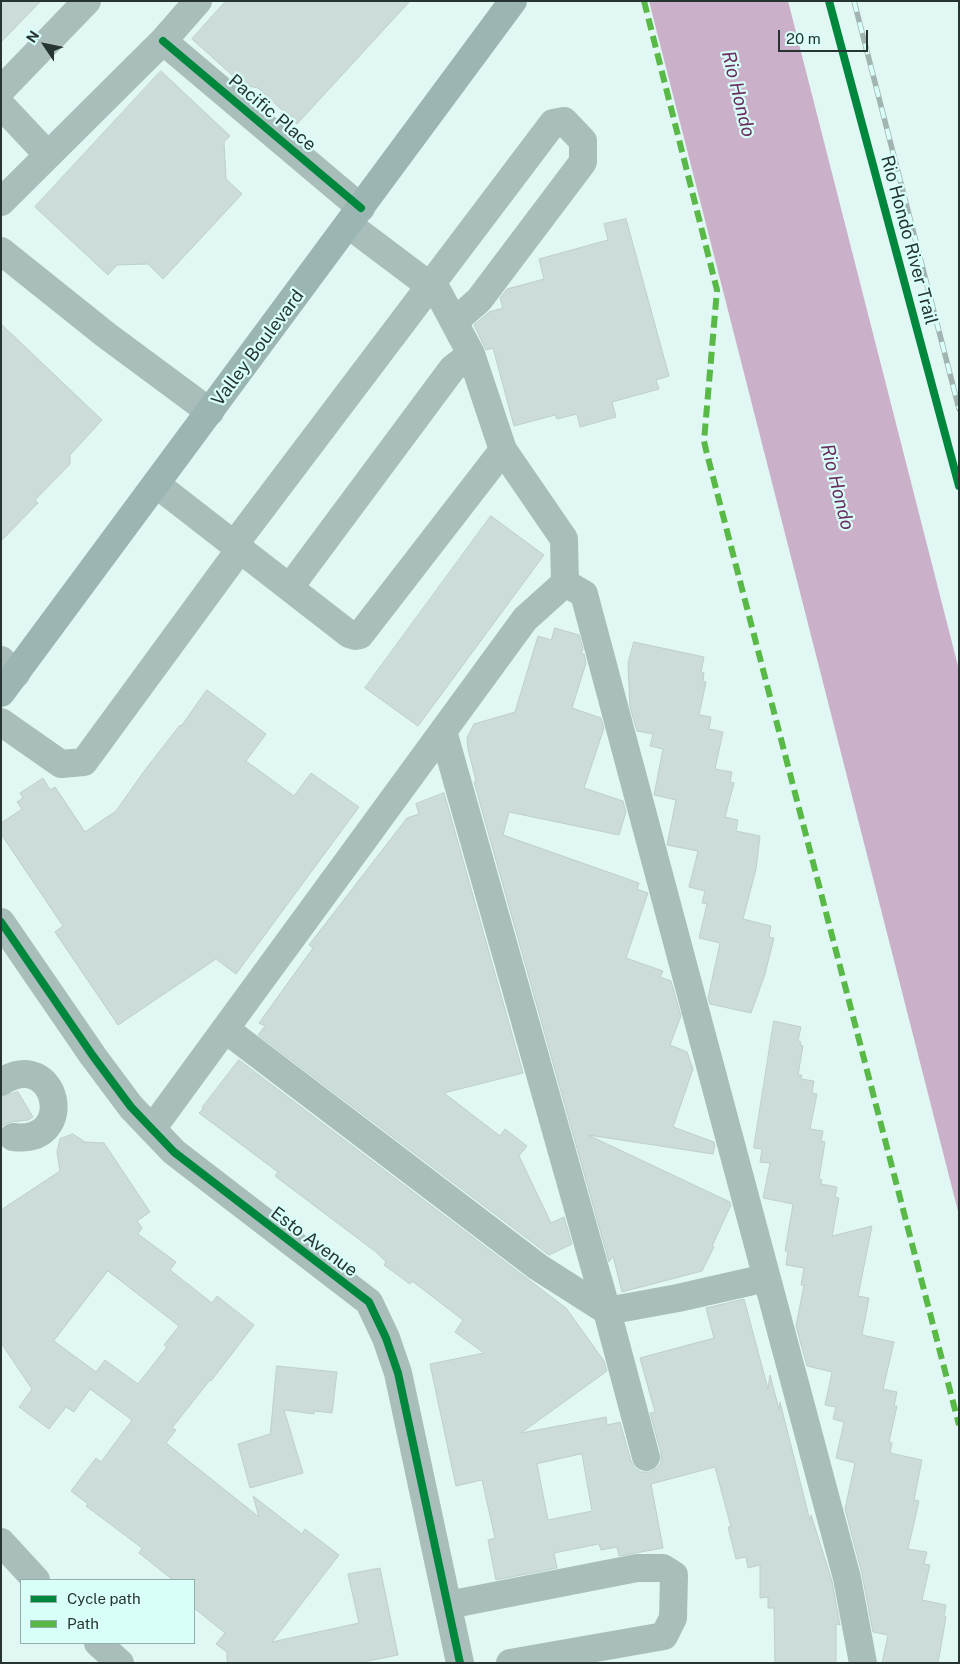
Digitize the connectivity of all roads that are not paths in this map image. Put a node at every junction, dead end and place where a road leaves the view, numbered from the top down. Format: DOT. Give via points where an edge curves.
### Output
graph roads {
  1 [pos="87,1"];
  2 [pos="198,1"];
  3 [pos="513,1"];
  4 [pos="163,41"];
  5 [pos="1,90"];
  6 [pos="1,105"];
  7 [pos="48,156"];
  8 [pos="1,202"];
  9 [pos="355,217"];
  10 [pos="1,251"];
  11 [pos="429,285"];
  12 [pos="454,322"];
  13 [pos="471,354"];
  14 [pos="210,412"];
  15 [pos="503,450"];
  16 [pos="156,484"];
  17 [pos="237,547"];
  18 [pos="565,583"];
  19 [pos="290,588"];
  20 [pos="6,676"];
  21 [pos="1,722"];
  22 [pos="443,731"];
  23 [pos="1,922"];
  24 [pos="225,1029"];
  25 [pos="1,1082"];
  26 [pos="152,1129"];
  27 [pos="13,1137"];
  28 [pos="766,1278"];
  29 [pos="607,1311"];
  30 [pos="646,1457"];
  31 [pos="1,1542"];
  32 [pos="35,1579"];
  33 [pos="448,1605"];
  34 [pos="99,1644"];
  35 [pos="120,1663"];
  36 [pos="460,1663"];
  37 [pos="510,1663"];
  38 [pos="863,1663"];
  1 -- 5 [label="street"];
  2 -- 4 [label="street"];
  3 -- 9 [label="main road, Valley Boulevard"];
  4 -- 7 [label="street"];
  4 -- 9 [label="street, Pacific Place"];
  6 -- 7 [label="street"];
  7 -- 8 [label="street"];
  9 -- 11 [label="street, Pacific Place"];
  9 -- 14 [label="main road, Valley Boulevard"];
  10 -- 14 [label="street"];
  11 -- 12 [label="street, Pacific Place" via="438,292"];
  11 -- 12 [label="street" via="553,122 564,121 583,141 583,162 479,300"];
  11 -- 17 [label="street"];
  12 -- 13 [label="street, Pacific Place"];
  13 -- 15 [label="street, Pacific Place"];
  13 -- 19 [label="street" via="452,369"];
  14 -- 16 [label="main road, Valley Boulevard"];
  15 -- 18 [label="street, Pacific Place" via="564,539"];
  15 -- 19 [label="street" via="360,635 349,634"];
  16 -- 17 [label="street"];
  16 -- 20 [label="main road, Valley Boulevard"];
  17 -- 19 [label="street"];
  17 -- 21 [label="street" via="84,762 61,764"];
  18 -- 22 [label="street" via="525,619"];
  18 -- 28 [label="street" via="584,594"];
  22 -- 24 [label="street"];
  22 -- 29 [label="street"];
  23 -- 26 [label="street, Esto Avenue" via="93,1056 131,1107"];
  24 -- 26 [label="street"];
  24 -- 29 [label="street" via="538,1267"];
  25 -- 27 [label="street" via="10,1076 32,1075 42,1080 54,1099 51,1121 44,1130 35,1136"];
  26 -- 33 [label="street, Esto Avenue" via="208,1180 368,1302 386,1338 398,1373"];
  28 -- 29 [label="street"];
  28 -- 38 [label="street" via="847,1578"];
  29 -- 30 [label="street"];
  31 -- 32 [label="street"];
  33 -- 36 [label="street, Esto Avenue"];
  33 -- 37 [label="street" via="637,1568 663,1568 674,1575 673,1618 664,1636"];
  34 -- 35 [label="street"];
}
